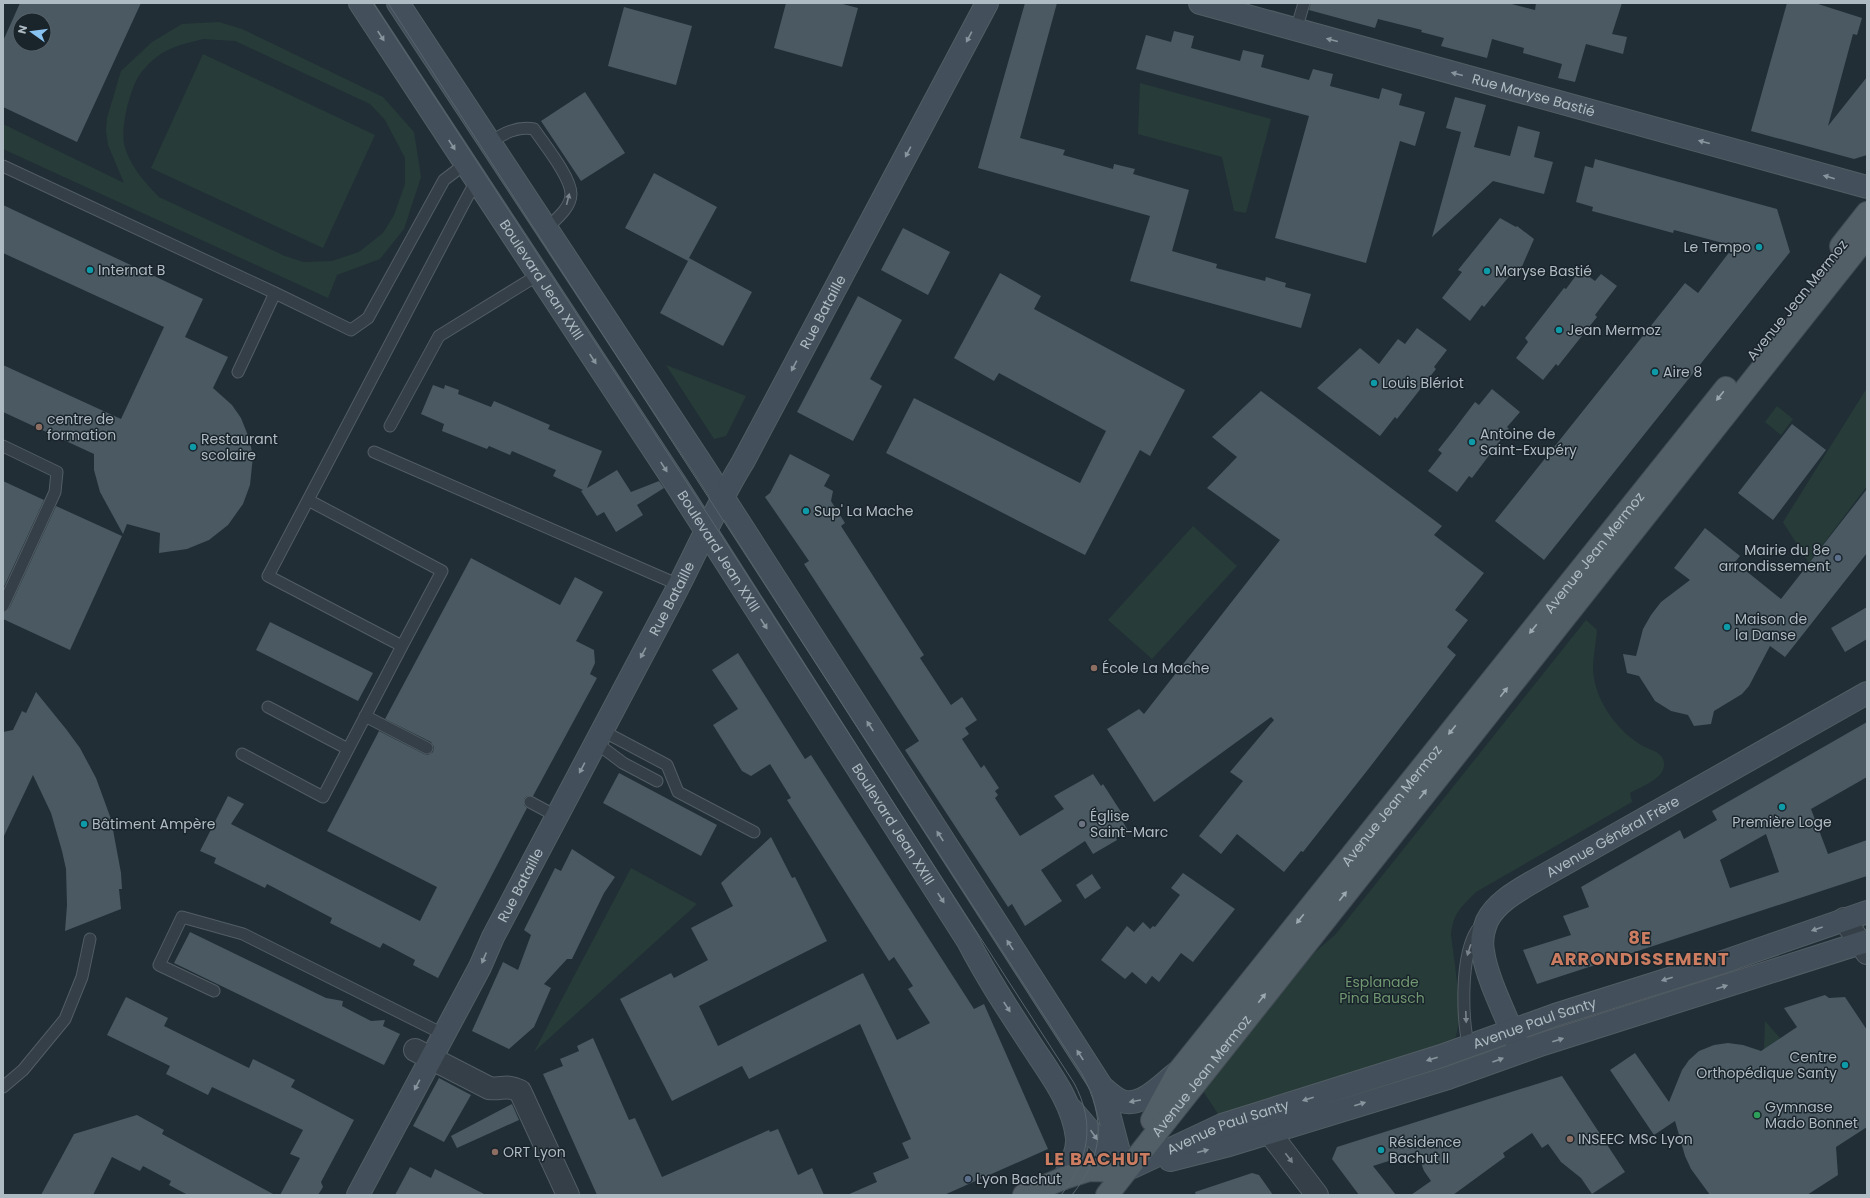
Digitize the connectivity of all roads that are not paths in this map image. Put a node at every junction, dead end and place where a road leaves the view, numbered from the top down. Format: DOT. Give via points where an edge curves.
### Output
graph roads {
  1 [pos="360,3"];
  2 [pos="398,3"];
  3 [pos="987,3"];
  4 [pos="1200,3"];
  5 [pos="1304,3"];
  6 [pos="1296,30"];
  7 [pos="490,143"];
  8 [pos="3,166"];
  9 [pos="470,173"];
  10 [pos="1867,187"];
  11 [pos="1867,213"];
  12 [pos="546,229"];
  13 [pos="1867,236"];
  14 [pos="538,276"];
  15 [pos="275,293"];
  16 [pos="238,372"];
  17 [pos="390,426"];
  18 [pos="3,446"];
  19 [pos="374,452"];
  20 [pos="724,498"];
  21 [pos="308,500"];
  22 [pos="706,532"];
  23 [pos="679,585"];
  24 [pos="3,606"];
  25 [pos="402,646"];
  26 [pos="1867,693"];
  27 [pos="268,706"];
  28 [pos="365,716"];
  29 [pos="598,736"];
  30 [pos="427,748"];
  31 [pos="348,749"];
  32 [pos="242,754"];
  33 [pos="658,781"];
  34 [pos="530,802"];
  35 [pos="556,816"];
  36 [pos="754,832"];
  37 [pos="1867,912"];
  38 [pos="1844,919"];
  39 [pos="1488,920"];
  40 [pos="90,940"];
  41 [pos="1865,946"];
  42 [pos="214,991"];
  43 [pos="1512,1030"];
  44 [pos="443,1034"];
  45 [pos="1468,1047"];
  46 [pos="1521,1052"];
  47 [pos="423,1054"];
  48 [pos="1476,1068"];
  49 [pos="1178,1072"];
  50 [pos="3,1086"];
  51 [pos="1102,1088"];
  52 [pos="1068,1106"];
  53 [pos="1266,1122"];
  54 [pos="1124,1171"];
  55 [pos="1064,1178"];
  56 [pos="358,1195"];
  57 [pos="568,1195"];
  58 [pos="1024,1195"];
  59 [pos="1107,1195"];
  60 [pos="1317,1195"];
  1 -- 9 [label="main road, Boulevard Jean XXIII, one-way"];
  2 -- 7 [label="main road"];
  3 -- 20 [label="main road, Rue Bataille, one-way"];
  4 -- 6 [label="main road, Rue Maryse Bastié"];
  5 -- 6 [label="lane"];
  10 -- 6 [label="main road, Rue Maryse Bastié, one-way"];
  7 -- 12 [label="main road"];
  12 -- 7 [label="lane, one-way" via="565,210 571,195 559,165 534,130 513,130"];
  8 -- 15 [label="lane"];
  9 -- 14 [label="main road, Boulevard Jean XXIII"];
  9 -- 15 [label="lane" via="444,180 368,318 351,330"];
  9 -- 21 [label="lane"];
  11 -- 49 [label="main road, Avenue Jean Mermoz, one-way"];
  12 -- 20 [label="main road"];
  54 -- 13 [label="main road, Avenue Jean Mermoz, one-way"];
  14 -- 17 [label="lane" via="439,336"];
  14 -- 22 [label="main road, Boulevard Jean XXIII, one-way"];
  15 -- 16 [label="lane"];
  18 -- 24 [label="lane" via="57,472 55,492"];
  19 -- 23 [label="lane"];
  20 -- 22 [label="main road, Rue Bataille"];
  51 -- 20 [label="main road, one-way"];
  21 -- 25 [label="lane" via="442,571"];
  21 -- 25 [label="lane" via="268,576"];
  22 -- 23 [label="main road, Rue Bataille"];
  22 -- 52 [label="main road, Boulevard Jean XXIII, one-way" via="968,941"];
  23 -- 29 [label="main road, Rue Bataille, one-way"];
  25 -- 28 [label="lane"];
  26 -- 39 [label="main road, Avenue Général Frère" via="1524,888 1500,905"];
  27 -- 31 [label="lane"];
  28 -- 30 [label="lane"];
  28 -- 31 [label="lane"];
  29 -- 33 [label="lane" via="623,763"];
  29 -- 35 [label="main road, Rue Bataille, one-way"];
  29 -- 36 [label="lane" via="667,765 678,792"];
  31 -- 32 [label="lane" via="323,796"];
  34 -- 35 [label="lane"];
  35 -- 44 [label="main road, Rue Bataille, one-way"];
  37 -- 38 [label="main road, Avenue Paul Santy"];
  38 -- 41 [label="street"];
  38 -- 43 [label="main road, Avenue Paul Santy, one-way"];
  39 -- 43 [label="main road, Avenue Général Frère" via="1482,936 1482,950"];
  39 -- 45 [label="lane, one-way" via="1476,931 1468,952 1464,976"];
  40 -- 50 [label="lane" via="82,978 65,1019 23,1070"];
  46 -- 41 [label="main road, Avenue Paul Santy, one-way"];
  42 -- 44 [label="lane" via="159,965 182,916 243,934"];
  43 -- 45 [label="main road, Avenue Paul Santy"];
  43 -- 46 [label="main road, Avenue Général Frère"];
  44 -- 47 [label="main road, Rue Bataille"];
  45 -- 48 [label="lane"];
  45 -- 53 [label="main road, Avenue Paul Santy, one-way"];
  48 -- 46 [label="main road, Avenue Paul Santy, one-way"];
  47 -- 56 [label="main road, Rue Bataille, one-way"];
  47 -- 57 [label="street" via="489,1088 510,1087 520,1091"];
  53 -- 48 [label="main road, Avenue Paul Santy, one-way" via="1448,1078"];
  49 -- 51 [label="main road, one-way" via="1141,1100 1131,1103 1120,1101"];
  49 -- 54 [label="main road, Avenue Jean Mermoz"];
  51 -- 54 [label="main road"];
  52 -- 54 [label="main road, Boulevard Jean XXIII, one-way"];
  52 -- 55 [label="main road, Boulevard Jean XXIII" via="1077,1139 1072,1162"];
  53 -- 54 [label="main road, Avenue Paul Santy" via="1219,1148"];
  53 -- 60 [label="street, one-way"];
  54 -- 55 [label="main road" via="1089,1170"];
  54 -- 59 [label="main road"];
  55 -- 58 [label="main road"];
}
